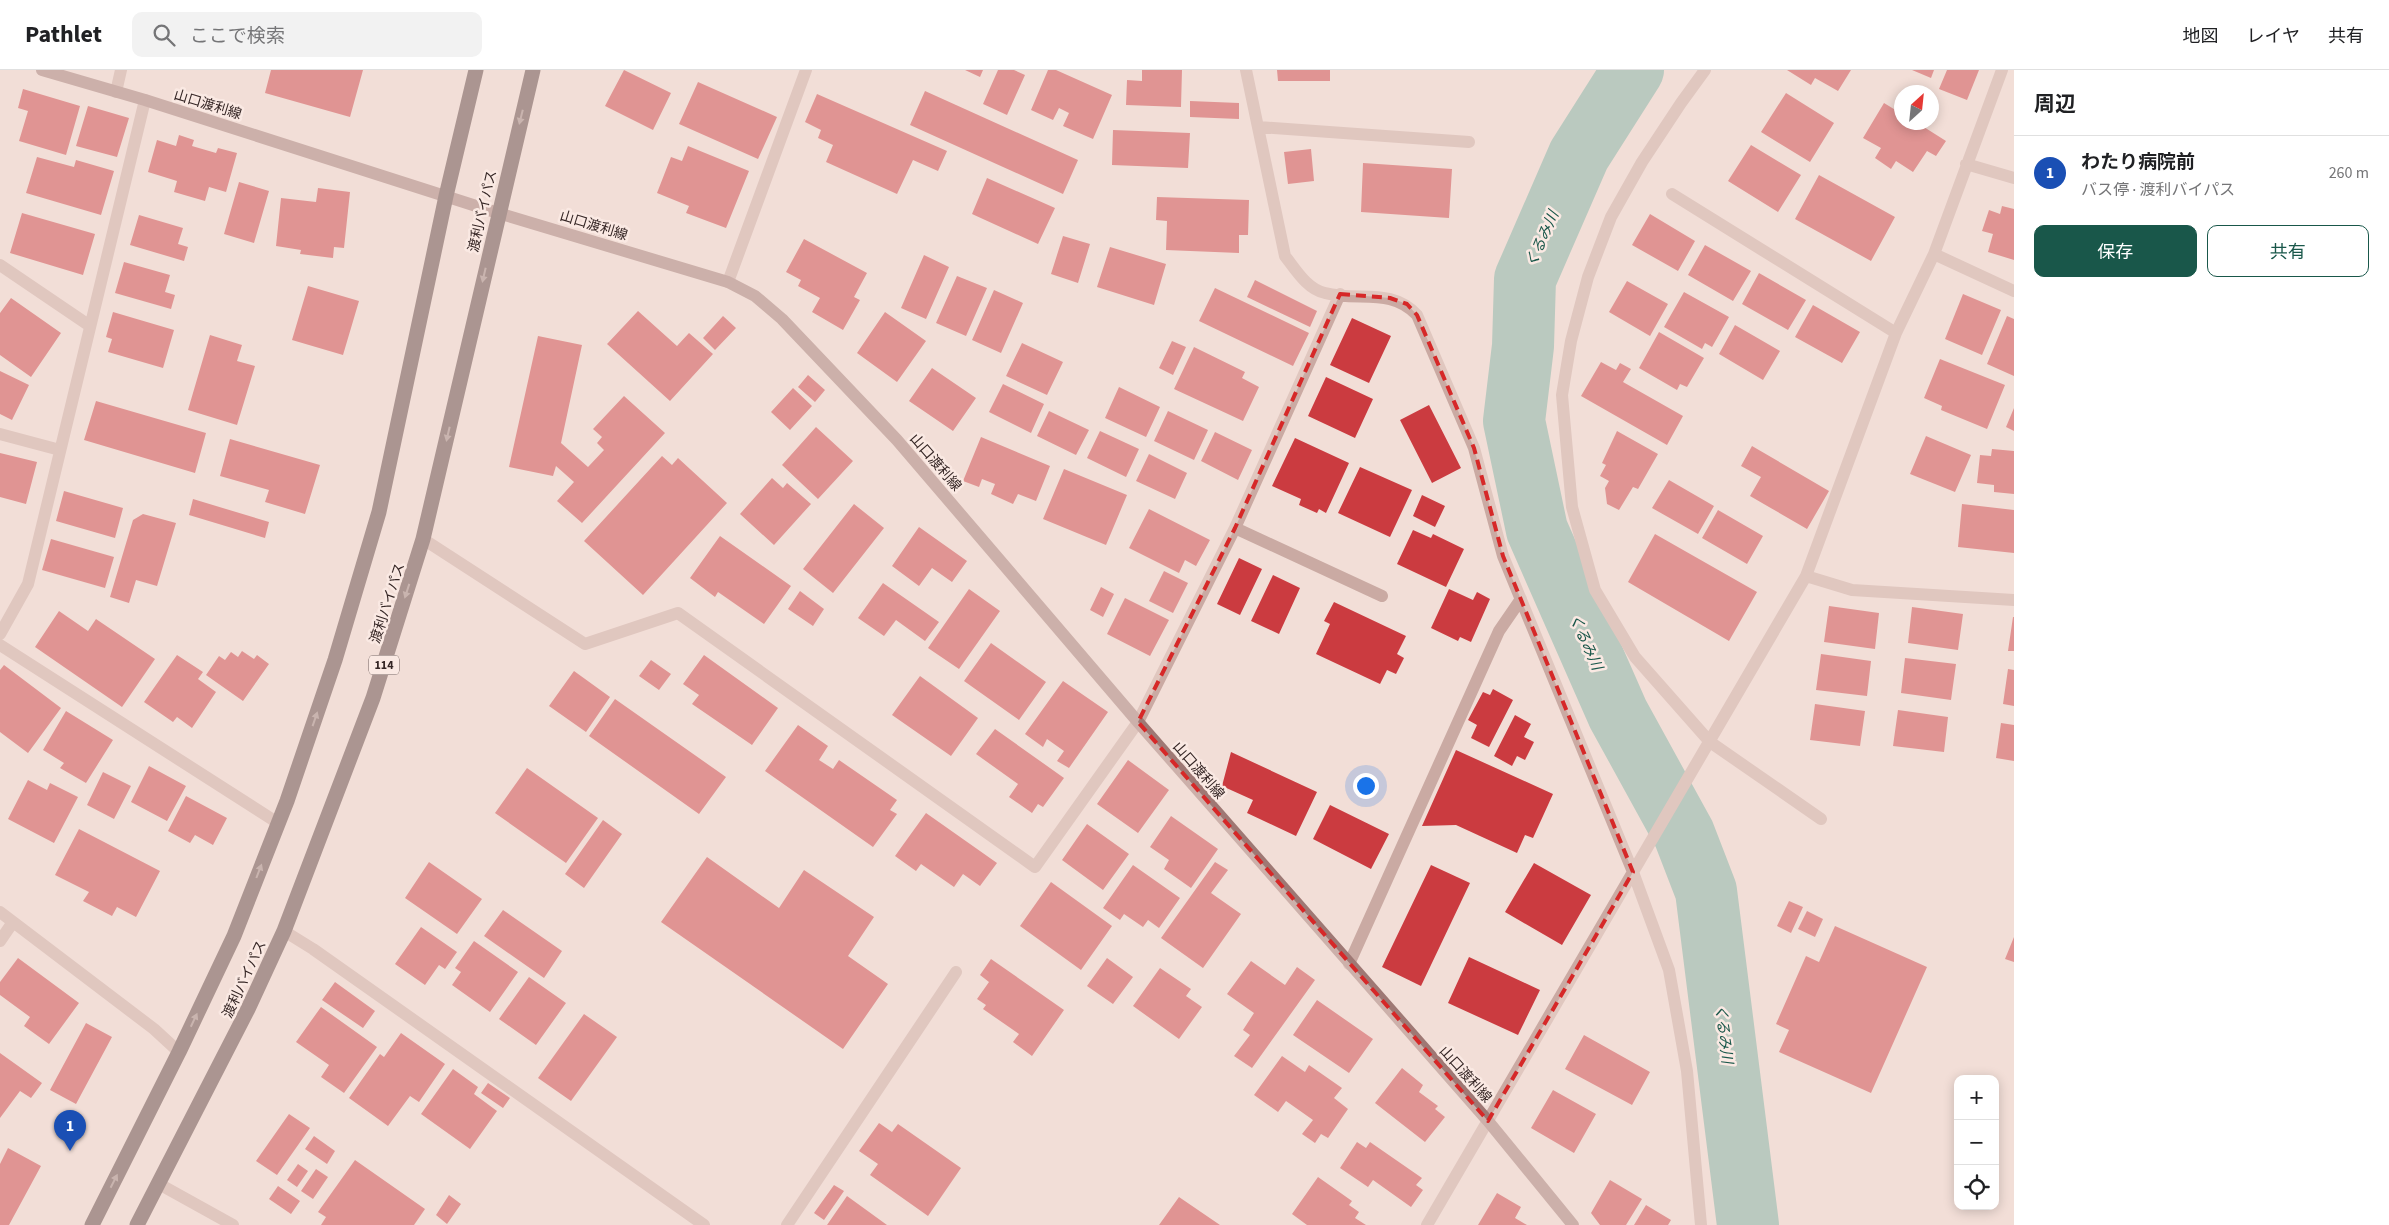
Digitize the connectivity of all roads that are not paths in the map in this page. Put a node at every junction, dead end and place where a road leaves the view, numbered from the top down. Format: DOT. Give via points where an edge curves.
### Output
graph roads {
  1 [pos="42,70"];
  2 [pos="121,70"];
  3 [pos="476,70"];
  4 [pos="533,70"];
  5 [pos="806,70"];
  6 [pos="1246,70"];
  7 [pos="1706,70"];
  8 [pos="2002,70"];
  9 [pos="116,92"];
  10 [pos="145,100"];
  11 [pos="1259,126"];
  12 [pos="1469,142"];
  13 [pos="1966,164"];
  14 [pos="2014,178"];
  15 [pos="1672,194"];
  16 [pos="446,196"];
  17 [pos="498,213"];
  18 [pos="1934,254"];
  19 [pos="0,265"];
  20 [pos="728,282"];
  21 [pos="2014,291"];
  22 [pos="1340,294"];
  23 [pos="90,326"];
  24 [pos="1896,333"];
  25 [pos="0,434"];
  26 [pos="60,450"];
  27 [pos="1235,528"];
  28 [pos="424,539"];
  29 [pos="1806,576"];
  30 [pos="1382,596"];
  31 [pos="1521,599"];
  32 [pos="2014,600"];
  33 [pos="0,634"];
  34 [pos="0,646"];
  35 [pos="1138,722"];
  36 [pos="1710,742"];
  37 [pos="1821,819"];
  38 [pos="278,823"];
  39 [pos="1633,872"];
  40 [pos="0,912"];
  41 [pos="13,922"];
  42 [pos="284,931"];
  43 [pos="0,940"];
  44 [pos="1349,964"];
  45 [pos="956,972"];
  46 [pos="179,1052"];
  47 [pos="1488,1121"];
  48 [pos="159,1184"];
  49 [pos="92,1225"];
  50 [pos="137,1225"];
  51 [pos="233,1225"];
  52 [pos="704,1225"];
  53 [pos="787,1225"];
  54 [pos="1427,1225"];
  55 [pos="1573,1225"];
  56 [pos="1701,1225"];
  1 -- 9 [label="main road, 山口渡利線"];
  2 -- 9 [label="street"];
  3 -- 16 [label="highway, 渡利バイパス"];
  4 -- 17 [label="highway, 渡利バイパス / 114, one-way"];
  5 -- 20 [label="street"];
  6 -- 11 [label="street"];
  7 -- 36 [label="street" via="1642,162 1611,217 1588,277 1571,341 1562,395 1572,508 1595,590 1635,657"];
  8 -- 13 [label="street"];
  9 -- 10 [label="main road, 山口渡利線"];
  10 -- 16 [label="main road, 山口渡利線"];
  10 -- 23 [label="street"];
  11 -- 12 [label="street"];
  11 -- 22 [label="street" via="1285,256 1313,287 1324,293"];
  13 -- 14 [label="street"];
  13 -- 18 [label="street"];
  15 -- 24 [label="street"];
  16 -- 17 [label="main road, 山口渡利線"];
  38 -- 16 [label="highway, 渡利バイパス, one-way" via="335,660 379,512"];
  17 -- 20 [label="main road, 山口渡利線"];
  17 -- 28 [label="highway, 渡利バイパス / 114, one-way"];
  18 -- 21 [label="street"];
  18 -- 24 [label="street"];
  19 -- 23 [label="street"];
  20 -- 35 [label="main road, 山口渡利線" via="755,296 776,313 836,373"];
  22 -- 27 [label="street"];
  22 -- 31 [label="street" via="1390,298 1407,304 1417,315 1474,448 1503,556"];
  23 -- 26 [label="street"];
  24 -- 29 [label="street"];
  25 -- 26 [label="street"];
  26 -- 33 [label="street" via="28,584"];
  27 -- 30 [label="street"];
  27 -- 35 [label="street"];
  28 -- 35 [label="street" via="585,644 678,613 1035,867"];
  28 -- 42 [label="highway, 渡利バイパス / 114, one-way" via="373,698"];
  29 -- 32 [label="street" via="1852,590"];
  29 -- 36 [label="street"];
  31 -- 39 [label="street"];
  31 -- 44 [label="street" via="1499,631"];
  34 -- 38 [label="street"];
  35 -- 44 [label="main road, 山口渡利線"];
  36 -- 37 [label="street"];
  36 -- 39 [label="street"];
  46 -- 38 [label="highway, 渡利バイパス, one-way" via="234,936"];
  39 -- 47 [label="street"];
  39 -- 56 [label="street" via="1669,970 1687,1071"];
  40 -- 41 [label="street"];
  41 -- 43 [label="street"];
  41 -- 46 [label="street" via="154,1029"];
  42 -- 48 [label="highway, 渡利バイパス / 114" via="248,1010"];
  42 -- 52 [label="street"];
  44 -- 47 [label="main road, 山口渡利線"];
  45 -- 53 [label="street"];
  49 -- 46 [label="highway, 渡利バイパス, one-way"];
  47 -- 54 [label="street"];
  47 -- 55 [label="main road, 山口渡利線"];
  48 -- 50 [label="highway, 渡利バイパス / 114"];
  48 -- 51 [label="street"];
}
